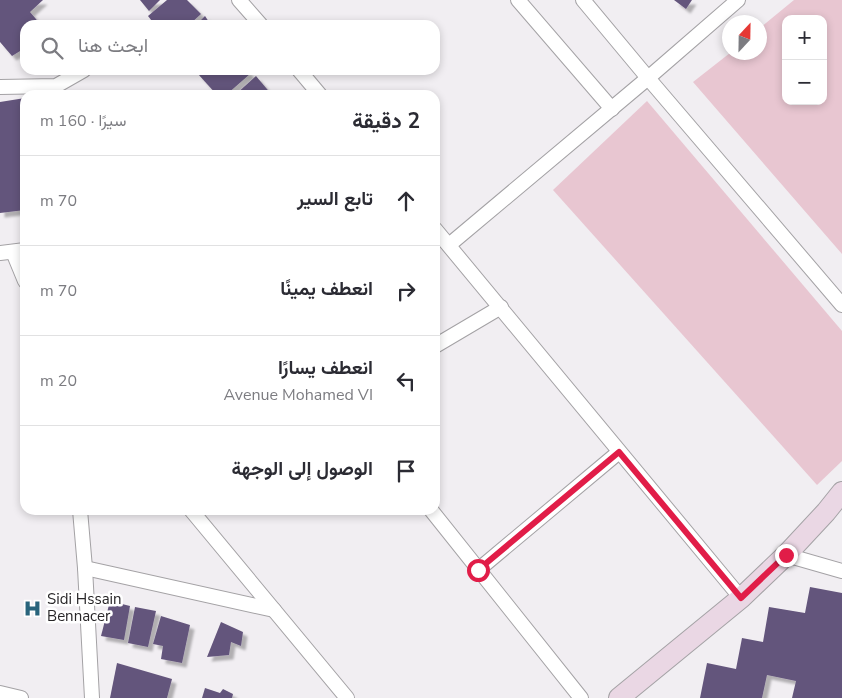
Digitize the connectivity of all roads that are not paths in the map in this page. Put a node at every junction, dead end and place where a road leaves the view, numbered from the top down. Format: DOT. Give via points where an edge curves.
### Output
graph roads {
  1 [pos="518,0"];
  2 [pos="583,0"];
  3 [pos="738,0"];
  4 [pos="246,2"];
  5 [pos="257,20"];
  6 [pos="75,75"];
  7 [pos="303,75"];
  8 [pos="648,78"];
  9 [pos="0,87"];
  10 [pos="316,90"];
  11 [pos="612,109"];
  12 [pos="440,235"];
  13 [pos="449,245"];
  14 [pos="13,251"];
  15 [pos="20,268"];
  16 [pos="842,305"];
  17 [pos="501,307"];
  18 [pos="440,343"];
  19 [pos="619,452"];
  20 [pos="842,492"];
  21 [pos="834,508"];
  22 [pos="80,515"];
  23 [pos="195,515"];
  24 [pos="435,515"];
  25 [pos="786,555"];
  26 [pos="85,568"];
  27 [pos="478,570"];
  28 [pos="842,571"];
  29 [pos="741,598"];
  30 [pos="274,610"];
  31 [pos="0,693"];
  32 [pos="21,698"];
  33 [pos="92,698"];
  34 [pos="347,698"];
  35 [pos="580,698"];
  36 [pos="619,698"];
  1 -- 11 [label="street"];
  2 -- 8 [label="street"];
  3 -- 8 [label="street"];
  4 -- 5 [label="street"];
  6 -- 9 [label="street" via="56,86"];
  7 -- 10 [label="street"];
  8 -- 11 [label="street"];
  8 -- 16 [label="street"];
  11 -- 13 [label="street"];
  12 -- 13 [label="street"];
  13 -- 17 [label="street"];
  14 -- 15 [label="street"];
  17 -- 18 [label="street"];
  17 -- 19 [label="street"];
  19 -- 27 [label="street"];
  19 -- 29 [label="street"];
  20 -- 21 [label="main road"];
  21 -- 25 [label="main road"];
  22 -- 26 [label="street"];
  23 -- 30 [label="street"];
  24 -- 27 [label="street"];
  25 -- 28 [label="street"];
  25 -- 29 [label="main road"];
  26 -- 30 [label="street"];
  26 -- 33 [label="street"];
  27 -- 35 [label="street"];
  29 -- 36 [label="main road"];
  30 -- 34 [label="street"];
  31 -- 32 [label="street"];
}
